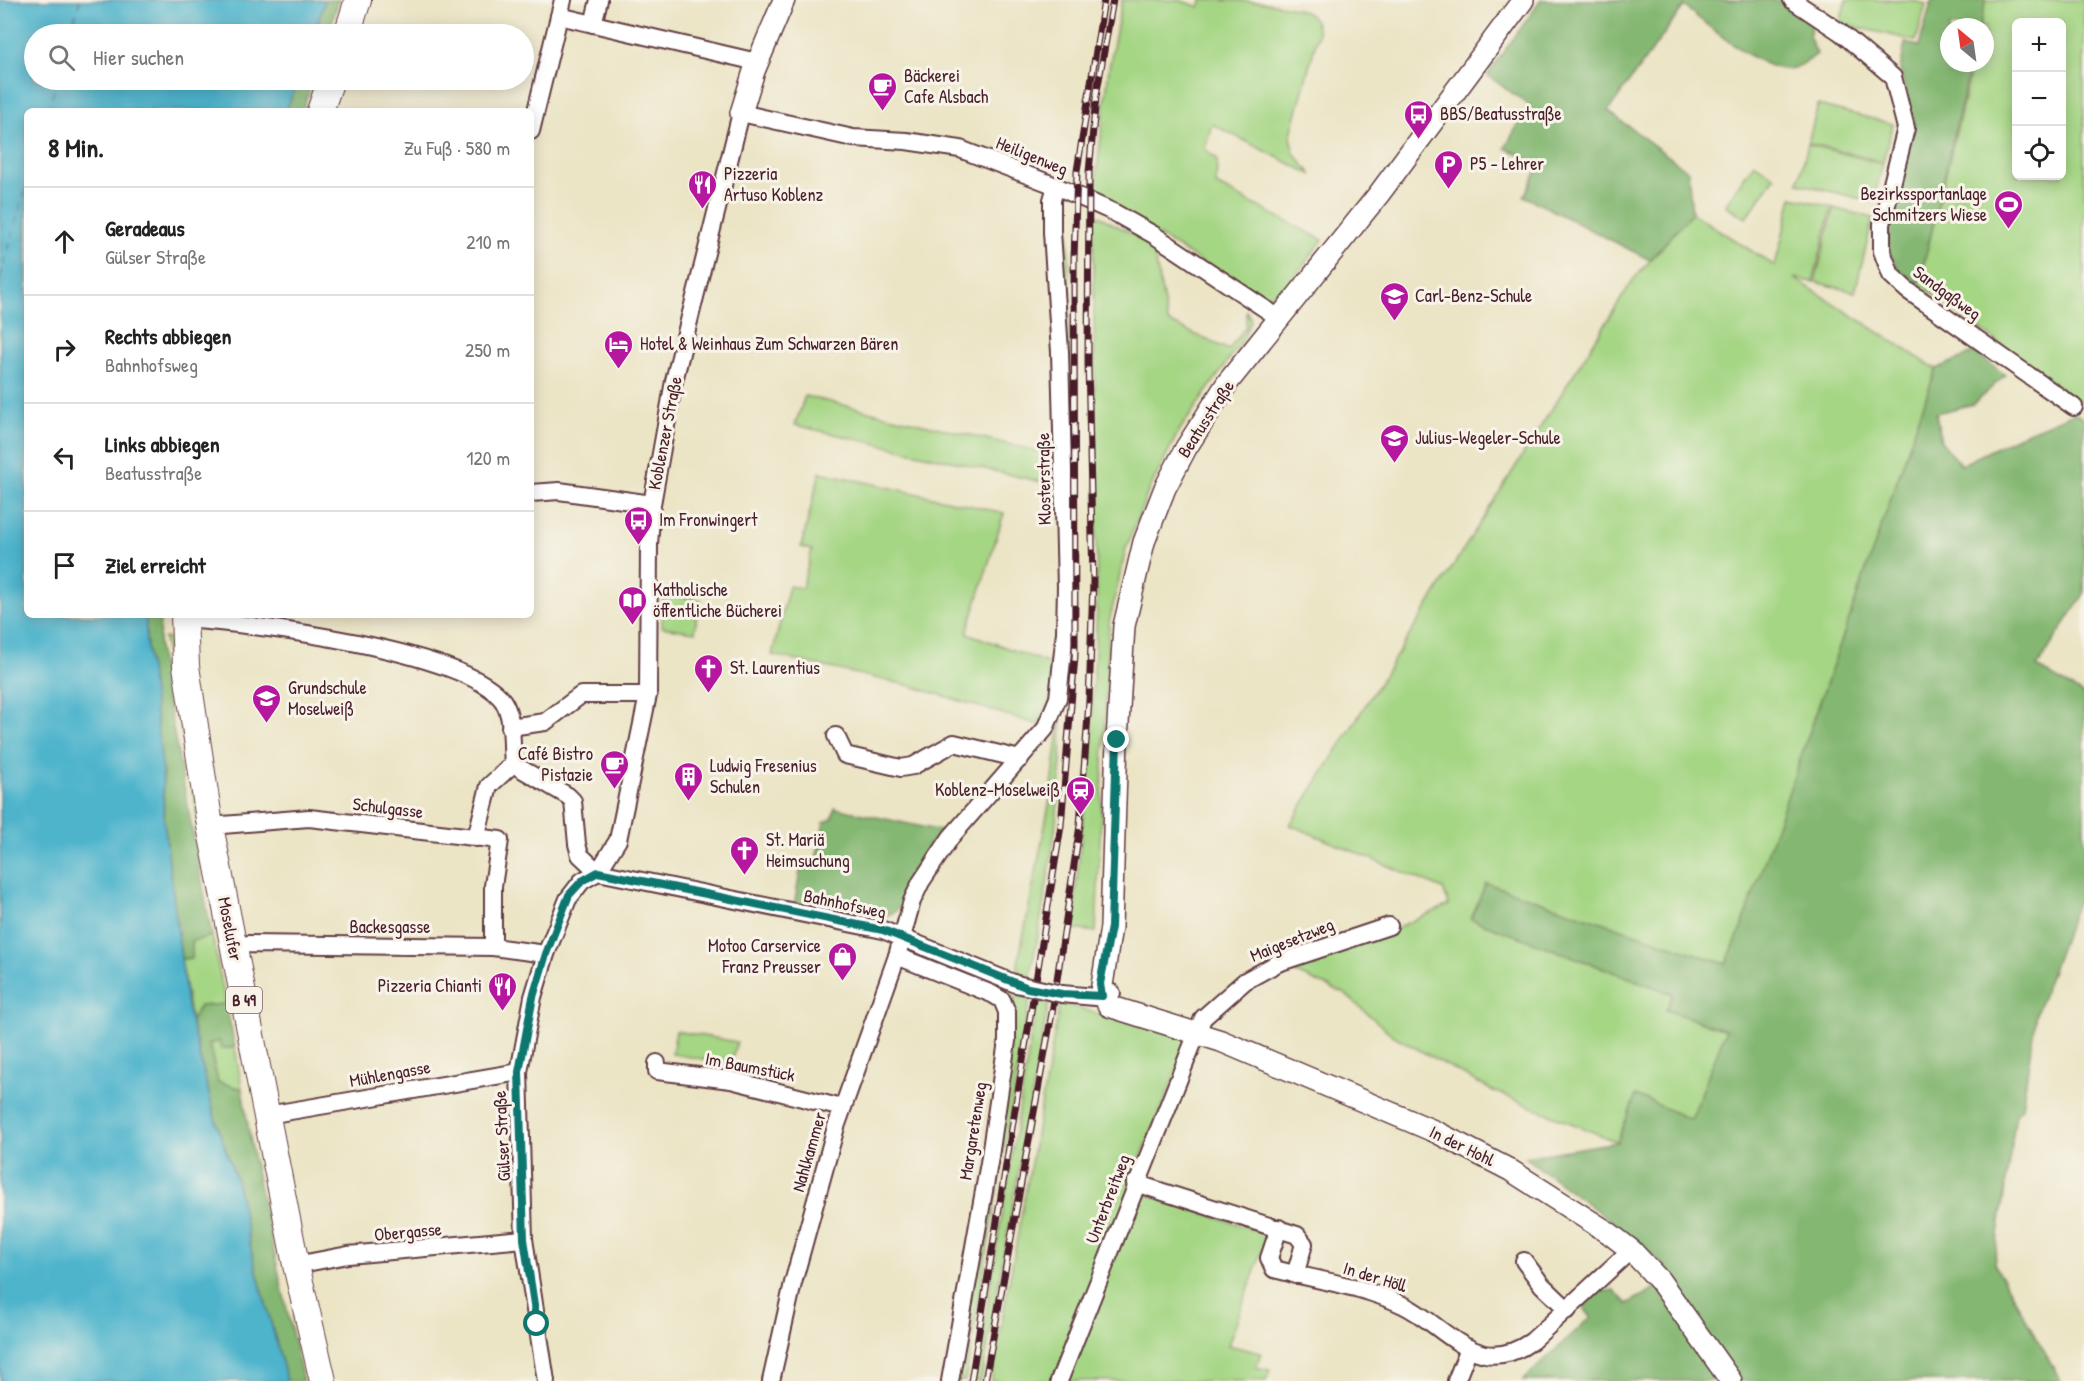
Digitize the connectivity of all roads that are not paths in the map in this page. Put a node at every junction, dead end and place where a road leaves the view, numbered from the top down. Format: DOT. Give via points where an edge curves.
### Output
graph roads {
  1 [pos="358,0"];
  2 [pos="599,0"];
  3 [pos="784,0"];
  4 [pos="1792,0"];
  5 [pos="1520,1"];
  6 [pos="561,8"];
  7 [pos="350,24"];
  8 [pos="593,24"];
  9 [pos="758,62"];
  10 [pos="327,90"];
  11 [pos="321,108"];
  12 [pos="741,113"];
  13 [pos="534,119"];
  14 [pos="1056,186"];
  15 [pos="1279,318"];
  16 [pos="2074,407"];
  17 [pos="534,493"];
  18 [pos="652,504"];
  19 [pos="184,618"];
  20 [pos="191,618"];
  21 [pos="648,695"];
  22 [pos="510,727"];
  23 [pos="836,736"];
  24 [pos="1020,759"];
  25 [pos="513,764"];
  26 [pos="210,825"];
  27 [pos="476,838"];
  28 [pos="598,872"];
  29 [pos="1389,926"];
  30 [pos="902,938"];
  31 [pos="493,947"];
  32 [pos="233,948"];
  33 [pos="546,954"];
  34 [pos="897,956"];
  35 [pos="1107,994"];
  36 [pos="1196,1032"];
  37 [pos="657,1063"];
  38 [pos="519,1072"];
  39 [pos="842,1108"];
  40 [pos="267,1116"];
  41 [pos="1135,1183"];
  42 [pos="1279,1228"];
  43 [pos="524,1239"];
  44 [pos="1631,1251"];
  45 [pos="1524,1261"];
  46 [pos="296,1265"];
  47 [pos="1295,1275"];
  48 [pos="1568,1310"];
  49 [pos="1469,1348"];
  50 [pos="322,1381"];
  51 [pos="546,1381"];
  52 [pos="771,1381"];
  53 [pos="950,1381"];
  54 [pos="1059,1381"];
  55 [pos="1456,1381"];
  56 [pos="1731,1381"];
  1 -- 7 [label="main road"];
  2 -- 8 [label="street"];
  3 -- 9 [label="street, Koblenzer Straße"];
  4 -- 16 [label="street, Sandgaßweg" via="1840,32 1893,77 1906,128 1882,224 1882,250 1891,275"];
  5 -- 15 [label="street, Beatusstraße" via="1379,194"];
  6 -- 8 [label="street"];
  6 -- 13 [label="street"];
  8 -- 9 [label="street"];
  9 -- 12 [label="street, Koblenzer Straße"];
  10 -- 11 [label="main road"];
  12 -- 14 [label="street, Heiligenweg" via="853,138 960,149"];
  12 -- 18 [label="street, Koblenzer Straße" via="674,381"];
  14 -- 15 [label="street, Heiligenweg" via="1146,230"];
  14 -- 24 [label="street, Klosterstraße" via="1052,232 1060,352 1065,632 1058,698 1045,729"];
  15 -- 35 [label="street, Beatusstraße" via="1228,382 1186,448 1155,510 1137,566 1121,656 1111,927 1100,984"];
  17 -- 18 [label="street" via="559,491"];
  18 -- 21 [label="street, Koblenzer Straße"];
  19 -- 26 [label="main road, Moselufer / B 49" via="186,666"];
  20 -- 22 [label="street" via="381,647 420,657 491,689 506,706"];
  21 -- 22 [label="street" via="581,695 545,722"];
  21 -- 28 [label="street, Koblenzer Straße" via="618,840"];
  22 -- 25 [label="street"];
  23 -- 24 [label="street" via="846,755 901,768 913,766 954,743"];
  24 -- 30 [label="street, Klosterstraße" via="951,837 921,882"];
  25 -- 27 [label="street" via="489,786"];
  25 -- 28 [label="street" via="568,796 575,808 580,855"];
  26 -- 27 [label="street, Schulgasse" via="309,818"];
  26 -- 32 [label="main road, Moselufer / B 49"];
  27 -- 31 [label="street, Schulgasse" via="500,840"];
  28 -- 30 [label="street, Bahnhofsweg" via="883,930"];
  28 -- 33 [label="street, Gülser Straße" via="569,895"];
  29 -- 36 [label="street, Maigesetzweg" via="1278,963 1255,975 1203,1018"];
  30 -- 34 [label="street, Nahlkammer"];
  30 -- 35 [label="street, Bahnhofsweg, bridge" via="1016,984 1062,994"];
  31 -- 32 [label="street, Backesgasse" via="248,944"];
  31 -- 33 [label="street, Backesgasse"];
  32 -- 40 [label="main road, Moselufer / B 49"];
  33 -- 38 [label="street, Gülser Straße" via="533,997"];
  34 -- 39 [label="street, Nahlkammer"];
  34 -- 53 [label="street, Margaretenweg" via="992,993 1002,1000 1007,1012 988,1163"];
  35 -- 36 [label="street, In der Hohl" via="1109,1006"];
  36 -- 41 [label="street, Unterbreitweg"];
  36 -- 44 [label="street, In der Hohl" via="1436,1132 1510,1170"];
  37 -- 39 [label="street, Im Baumstück" via="657,1071 730,1080"];
  38 -- 40 [label="street, Mühlengasse"];
  38 -- 43 [label="street, Gülser Straße"];
  39 -- 52 [label="street, Nahlkammer" via="793,1283"];
  40 -- 46 [label="main road, Moselufer / B 49"];
  41 -- 42 [label="street"];
  41 -- 54 [label="street, Unterbreitweg"];
  42 -- 47 [label="street" via="1297,1234 1304,1244"];
  42 -- 47 [label="street, In der Höll" via="1269,1262 1274,1269"];
  43 -- 46 [label="street, Obergasse" via="348,1256"];
  43 -- 51 [label="street, Gülser Straße"];
  44 -- 48 [label="street, In der Höll"];
  44 -- 56 [label="street, In der Hohl" via="1660,1281"];
  45 -- 48 [label="street"];
  46 -- 50 [label="main road, Moselufer / B 49"];
  47 -- 49 [label="street, In der Höll" via="1399,1303"];
  48 -- 49 [label="street, In der Höll" via="1513,1352 1495,1355"];
  49 -- 55 [label="street"];
}
